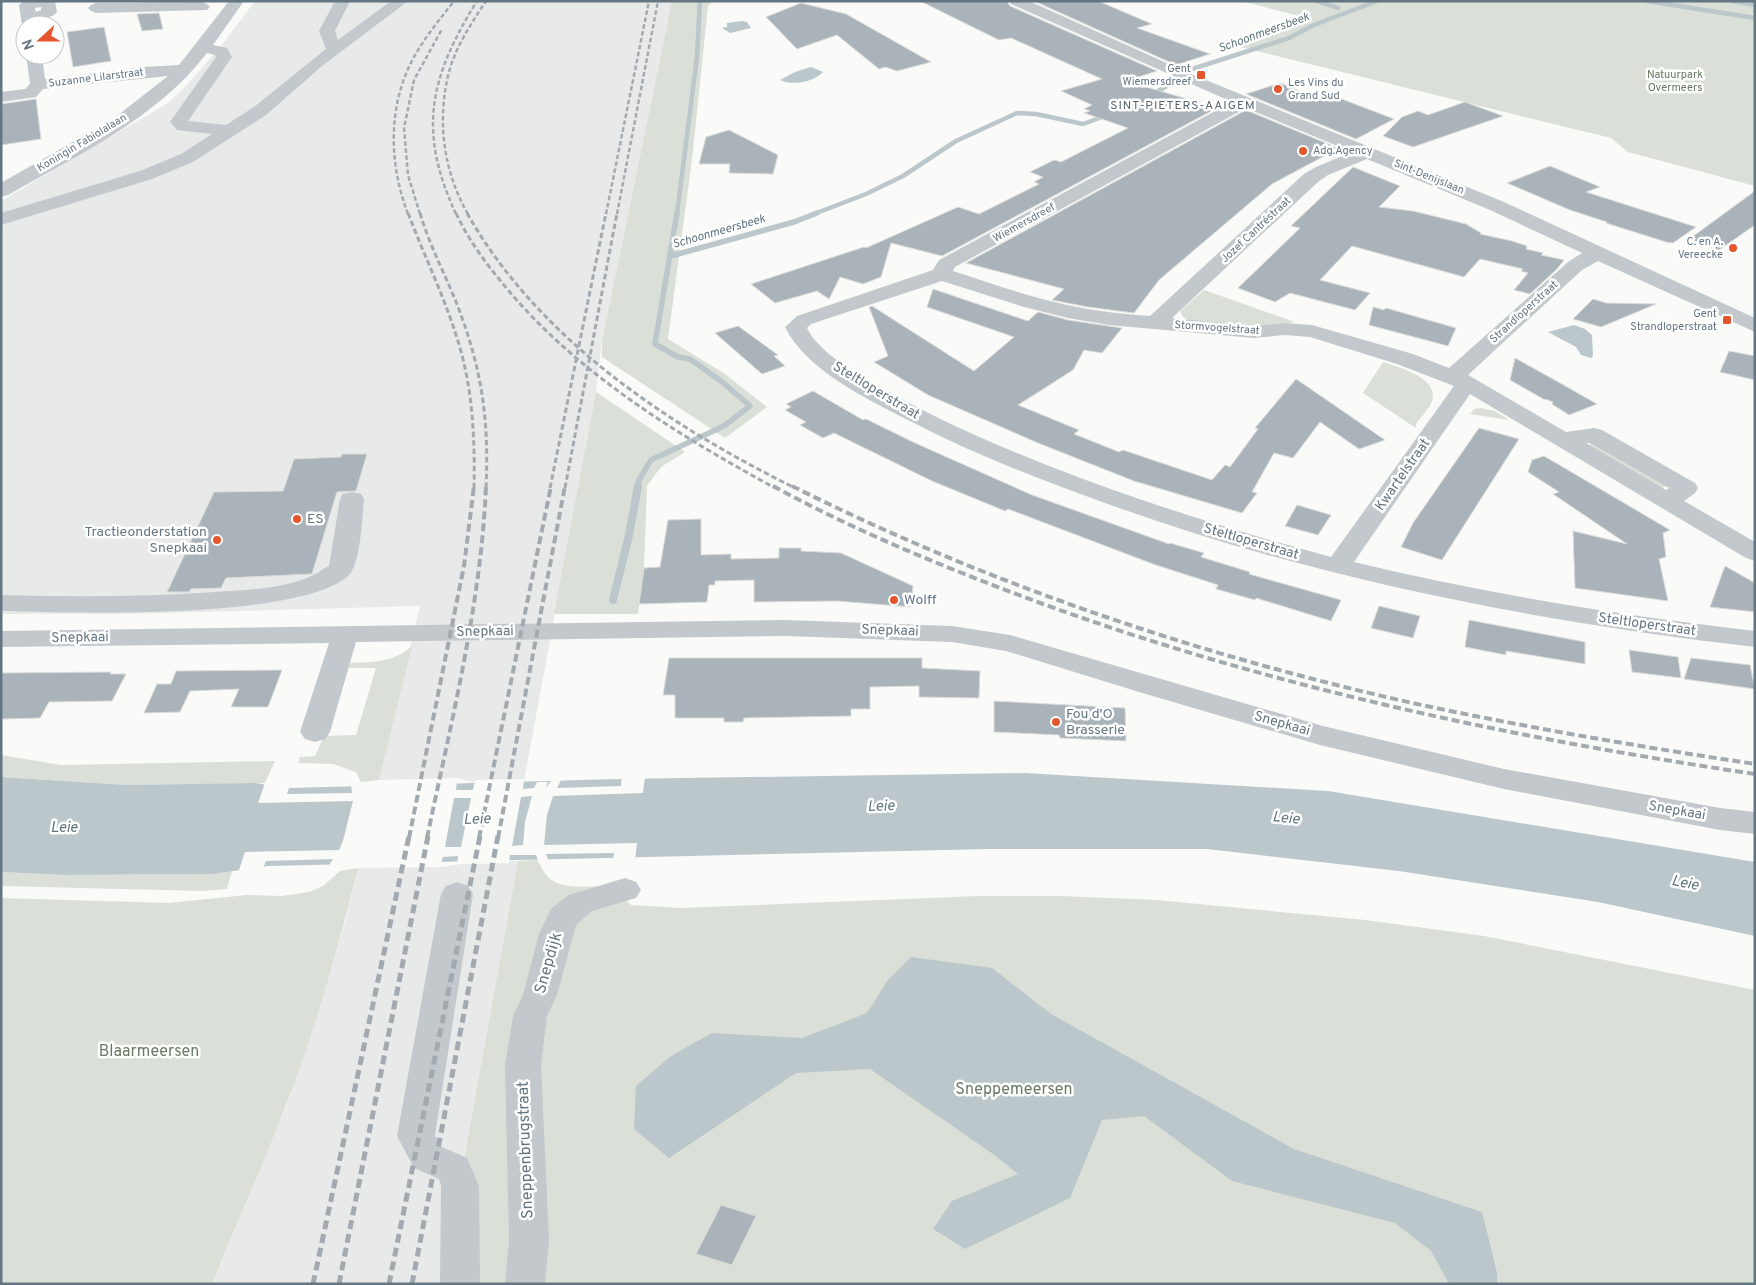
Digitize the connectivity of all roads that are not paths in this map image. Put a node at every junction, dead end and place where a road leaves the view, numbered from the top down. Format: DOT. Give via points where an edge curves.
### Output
graph roads {
  1 [pos="343,1"];
  2 [pos="401,1"];
  3 [pos="1016,1"];
  4 [pos="95,4"];
  5 [pos="204,4"];
  6 [pos="235,4"];
  7 [pos="202,48"];
  8 [pos="334,50"];
  9 [pos="35,65"];
  10 [pos="183,70"];
  11 [pos="38,85"];
  12 [pos="1,98"];
  13 [pos="1245,102"];
  14 [pos="230,131"];
  15 [pos="1368,152"];
  16 [pos="1,191"];
  17 [pos="1,219"];
  18 [pos="1600,253"];
  19 [pos="942,274"];
  20 [pos="798,323"];
  21 [pos="1154,324"];
  22 [pos="1755,326"];
  23 [pos="1460,380"];
  24 [pos="352,499"];
  25 [pos="1755,552"];
  26 [pos="1338,566"];
  27 [pos="1,603"];
  28 [pos="345,634"];
  29 [pos="1,639"];
  30 [pos="1755,639"];
  31 [pos="315,732"];
  32 [pos="1755,823"];
  33 [pos="625,890"];
  34 [pos="457,894"];
  35 [pos="530,1016"];
  36 [pos="460,1284"];
  37 [pos="525,1284"];
  1 -- 8 [label="street" via="327,30"];
  2 -- 8 [label="street"];
  3 -- 13 [label="street, Sint-Denijslaan"];
  4 -- 5 [label="street"];
  5 -- 6 [label="street"];
  6 -- 7 [label="street, Koningin Fabiolalaan"];
  7 -- 10 [label="street, Koningin Fabiolalaan"];
  7 -- 14 [label="street" via="221,51 224,57 178,122 183,126"];
  8 -- 14 [label="street" via="260,111"];
  9 -- 11 [label="street, Suzanne Lilarstraat"];
  10 -- 11 [label="street, Suzanne Lilarstraat"];
  10 -- 16 [label="street, Koningin Fabiolalaan" via="158,94 119,123"];
  11 -- 12 [label="street" via="30,92"];
  13 -- 15 [label="street, Sint-Denijslaan"];
  13 -- 19 [label="street, Wiemersdreef" via="946,264"];
  14 -- 17 [label="street" via="172,166"];
  15 -- 18 [label="street, Sint-Denijslaan"];
  15 -- 21 [label="street, Jozef Cantréstraat" via="1311,178"];
  18 -- 22 [label="street, Sint-Denijslaan"];
  18 -- 23 [label="street, Strandloperstraat" via="1575,266"];
  19 -- 20 [label="street, Wiemersdreef"];
  19 -- 21 [label="street, Stormvogelstraat" via="1059,310"];
  20 -- 26 [label="street, Steltloperstraat" via="796,327 801,337 838,370 890,402 974,443 1085,488 1187,524"];
  21 -- 23 [label="street, Stormvogelstraat" via="1254,332 1312,331"];
  23 -- 25 [label="street, Stormvogelstraat" via="1564,440 1594,435 1686,488 1667,501"];
  23 -- 26 [label="street, Kwartelstraat"];
  24 -- 27 [label="street" via="341,568 330,580 294,591 226,600"];
  26 -- 30 [label="street, Steltloperstraat" via="1512,604"];
  28 -- 29 [label="street, Snepkaai"];
  28 -- 31 [label="street"];
  28 -- 32 [label="street, Snepkaai" via="786,628 900,631 978,638 1049,653 1149,686 1320,735 1485,775"];
  33 -- 35 [label="street, Snepdijk" via="581,903 563,918 540,996"];
  34 -- 36 [label="street" via="416,1136 427,1157 454,1168 460,1186"];
  35 -- 37 [label="street, Sneppenbrugstraat" via="523,1065 529,1240"];
}
